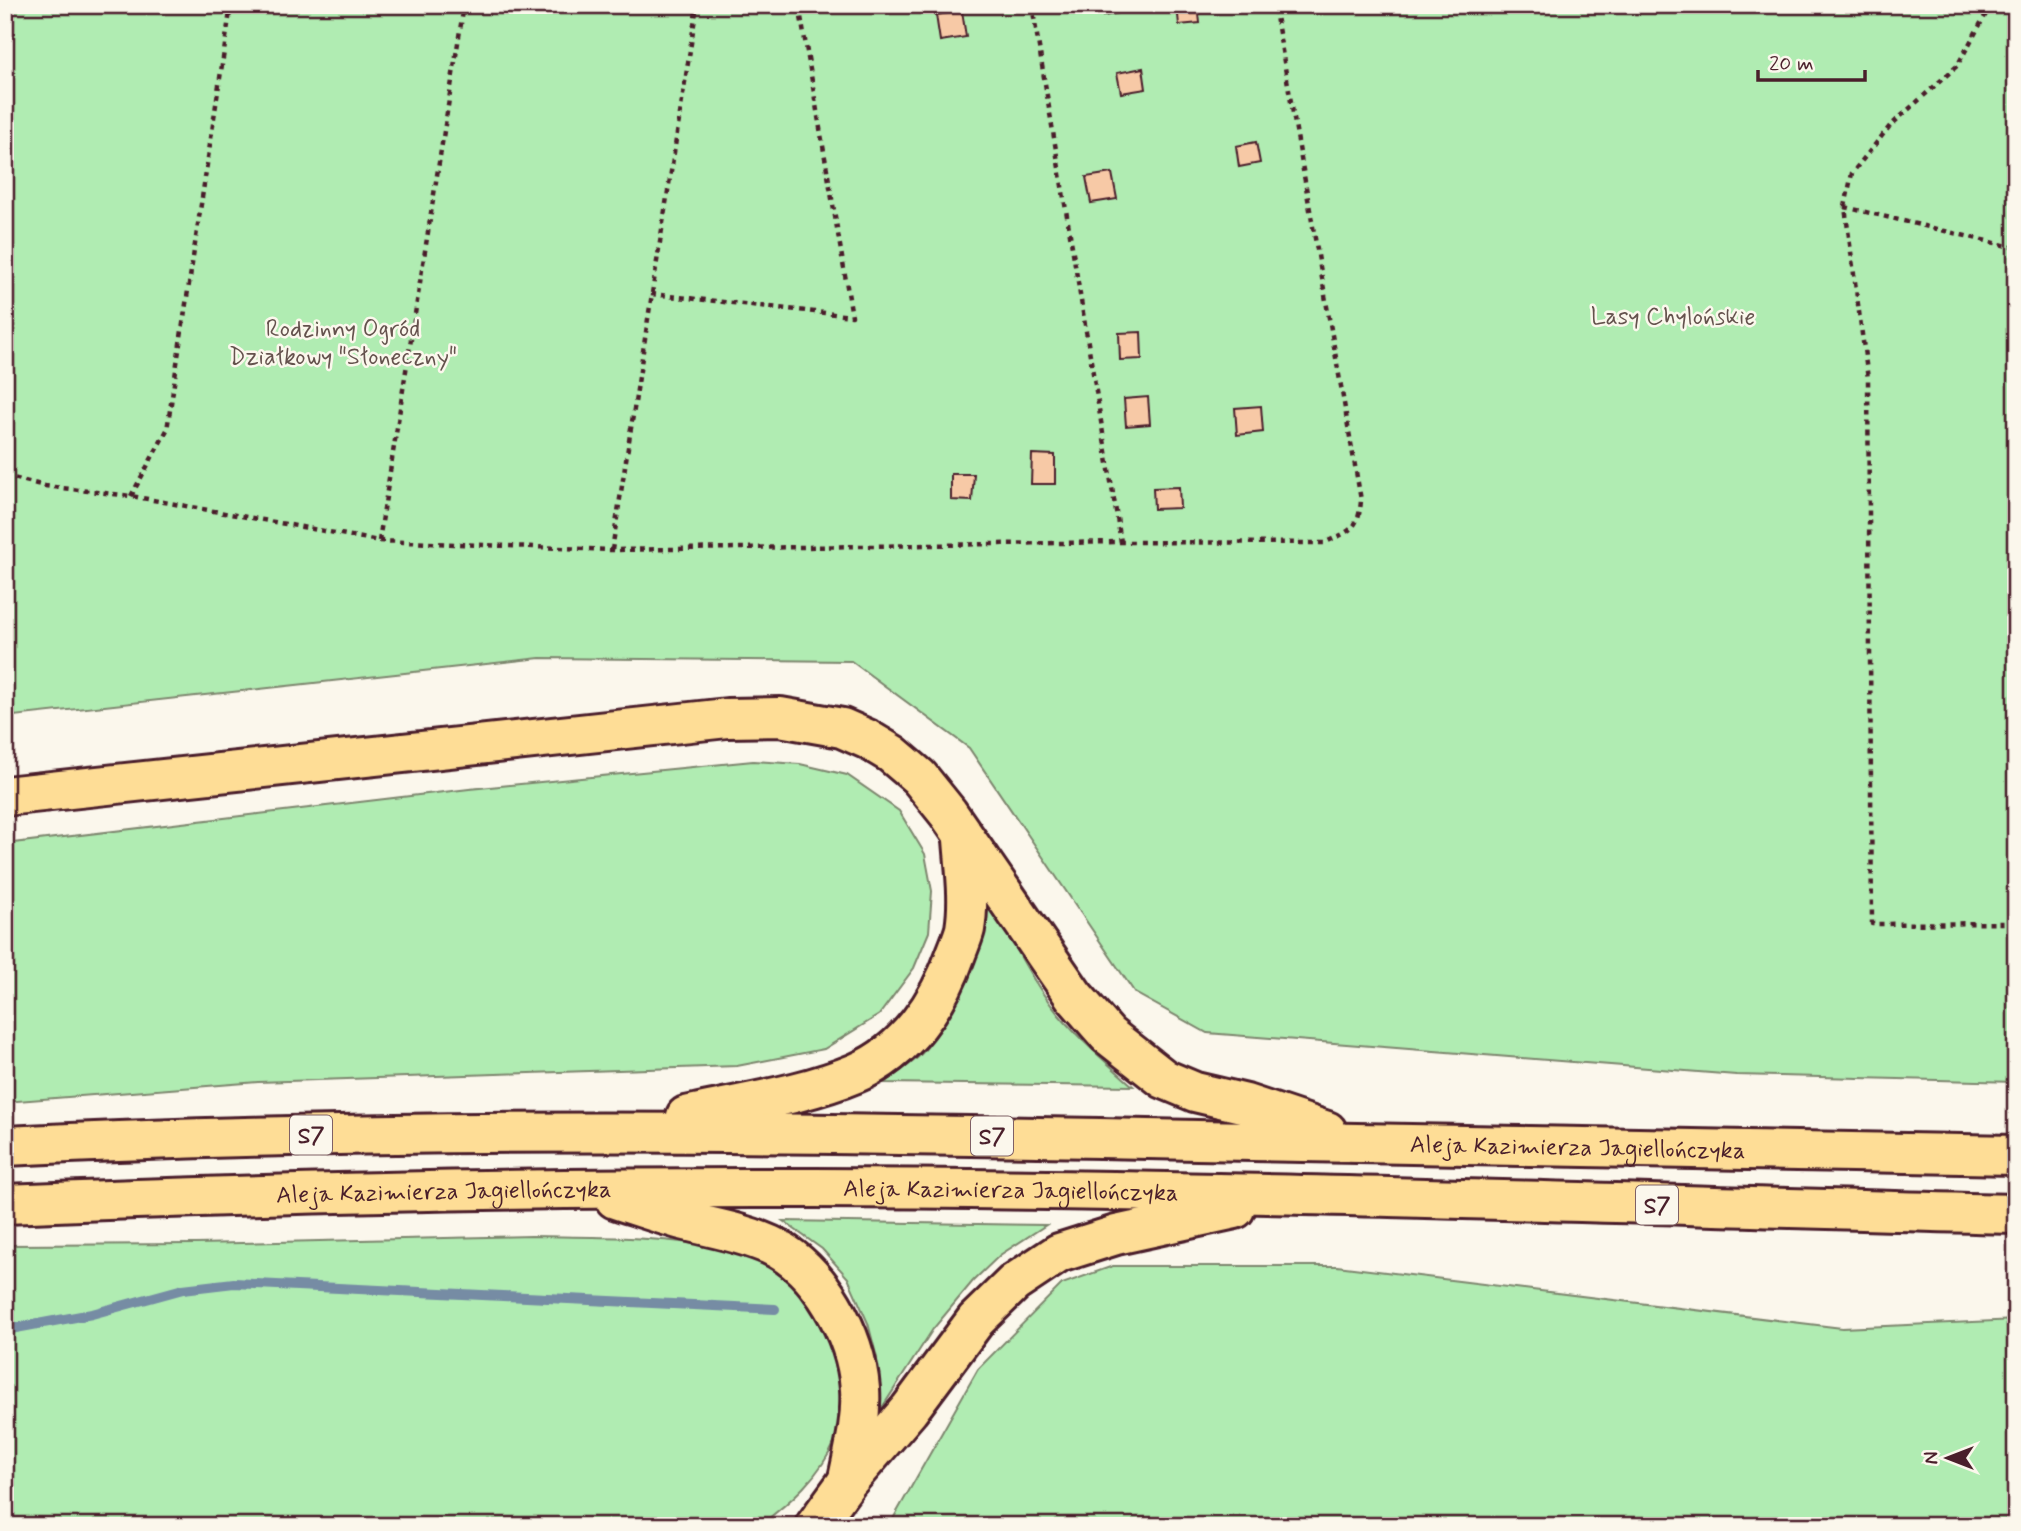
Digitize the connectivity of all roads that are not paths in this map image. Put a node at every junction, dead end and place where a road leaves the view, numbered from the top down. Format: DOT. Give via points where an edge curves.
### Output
graph roads {
  1 [pos="5,796"];
  2 [pos="964,839"];
  3 [pos="618,1131"];
  4 [pos="1366,1143"];
  5 [pos="5,1146"];
  6 [pos="2016,1155"];
  7 [pos="580,1188"];
  8 [pos="1298,1195"];
  9 [pos="5,1204"];
  10 [pos="2016,1214"];
  11 [pos="847,1482"];
  12 [pos="815,1526"];
  1 -- 2 [label="highway" via="727,718 780,717 842,728 892,754 919,777"];
  2 -- 3 [label="highway" via="965,930 928,1013 898,1047 860,1072 820,1086"];
  2 -- 4 [label="highway" via="1074,996 1108,1035 1138,1060 1164,1079 1195,1092"];
  3 -- 4 [label="highway, Aleja Kazimierza Jagiellończyka / S7"];
  3 -- 5 [label="highway, Aleja Kazimierza Jagiellończyka / S7" via="151,1138"];
  4 -- 6 [label="highway, Aleja Kazimierza Jagiellończyka / S7"];
  7 -- 8 [label="highway, Aleja Kazimierza Jagiellończyka / S7"];
  7 -- 9 [label="highway, Aleja Kazimierza Jagiellończyka / S7"];
  7 -- 11 [label="highway" via="734,1231 772,1246 806,1269 833,1306 849,1340 860,1388"];
  8 -- 10 [label="highway, Aleja Kazimierza Jagiellończyka / S7"];
  8 -- 11 [label="highway" via="1059,1252 1014,1283 976,1320 909,1410"];
  11 -- 12 [label="highway"];
}
